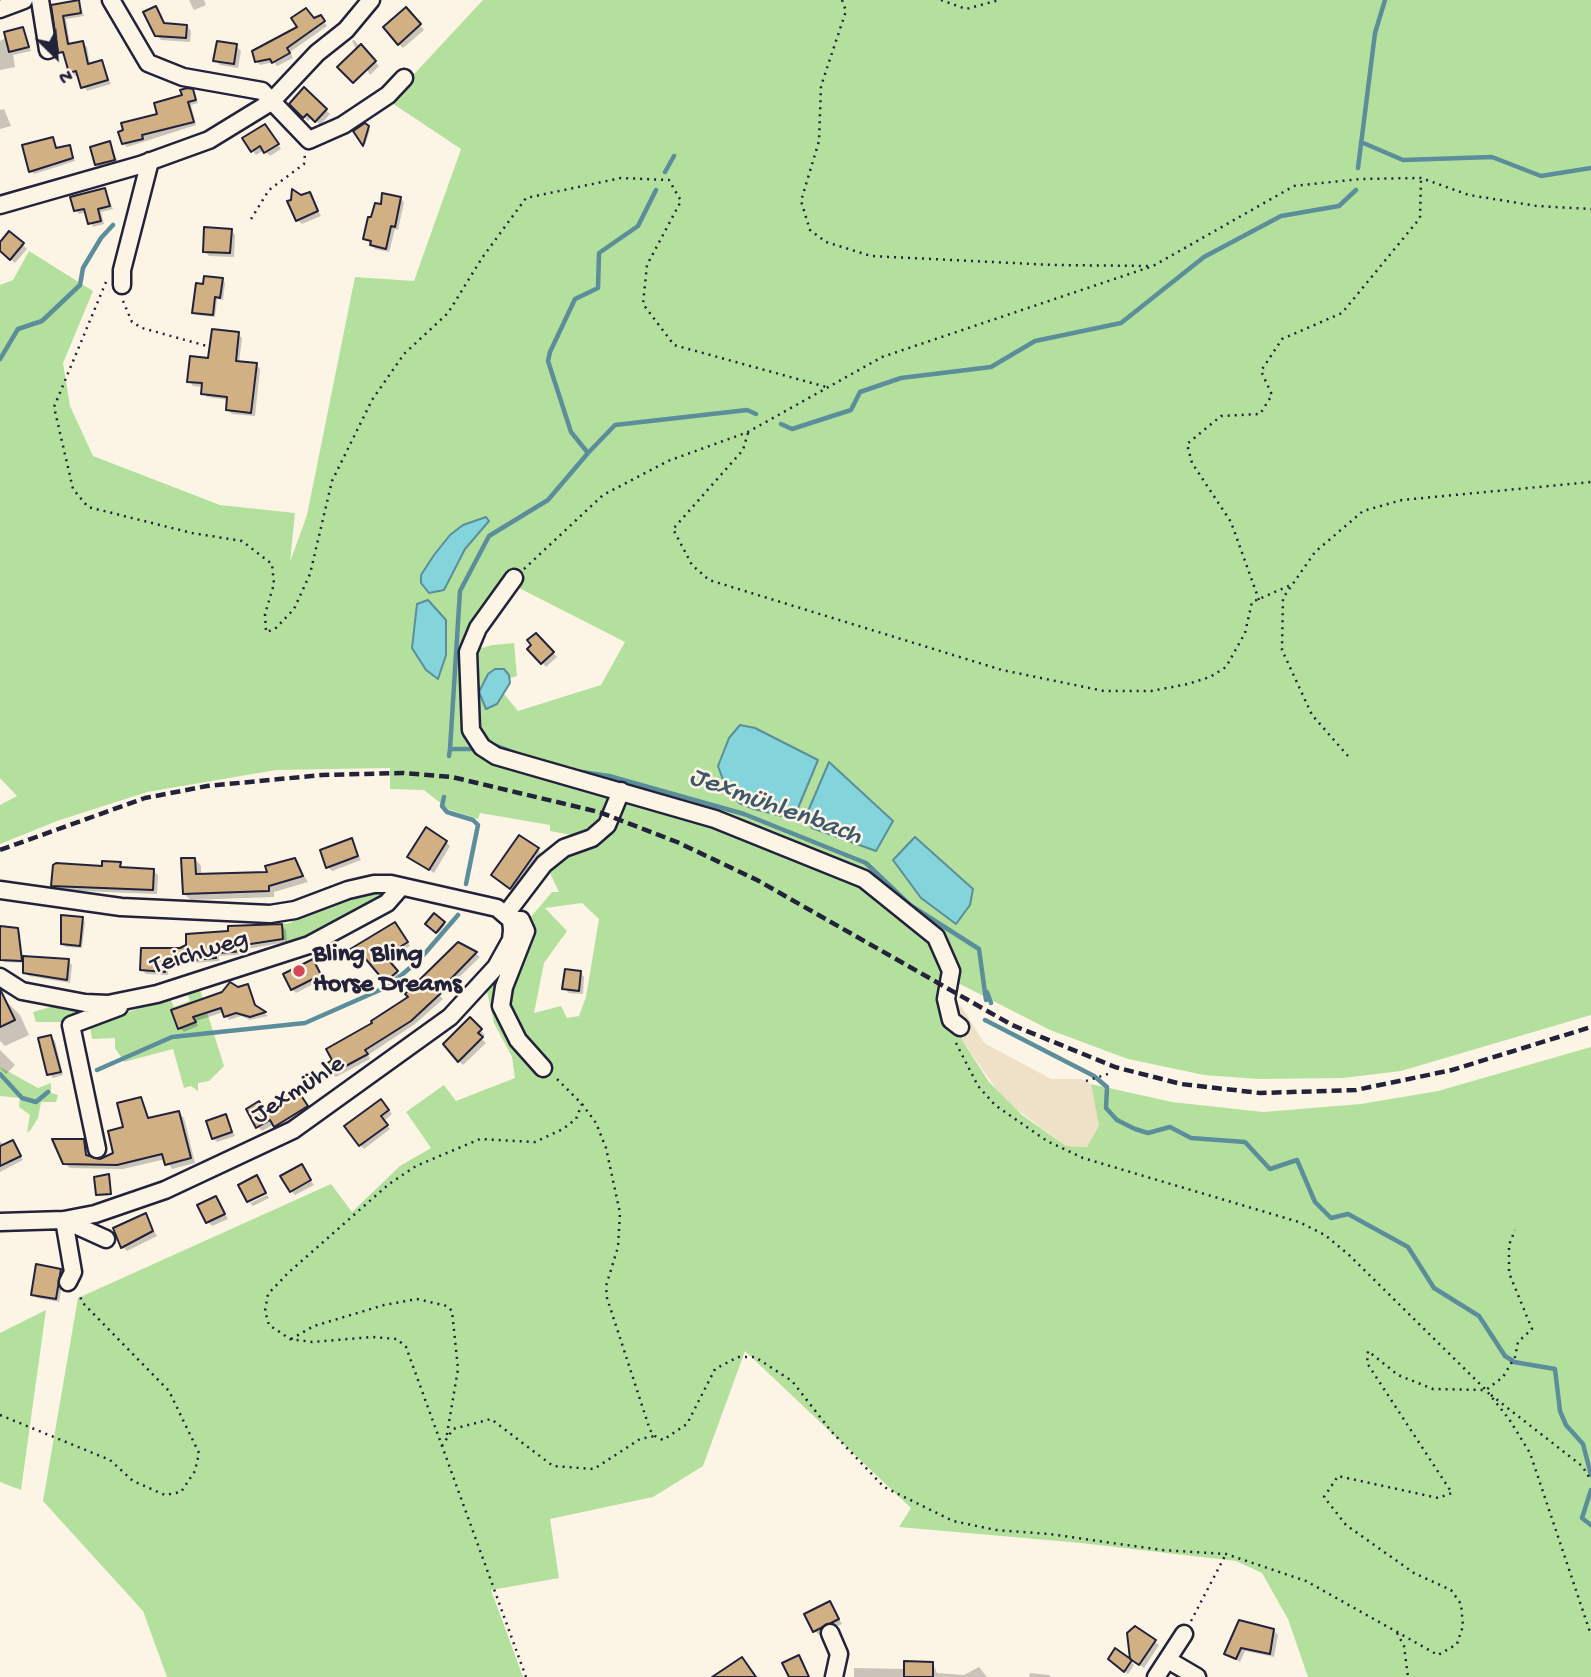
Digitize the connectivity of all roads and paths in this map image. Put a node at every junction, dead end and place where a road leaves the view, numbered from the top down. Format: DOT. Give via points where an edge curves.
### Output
graph roads {
  1 [pos="24,0"];
  2 [pos="40,0"];
  3 [pos="111,0"];
  4 [pos="371,0"];
  5 [pos="842,0"];
  6 [pos="941,0"];
  7 [pos="999,0"];
  8 [pos="0,9"];
  9 [pos="48,50"];
  10 [pos="404,78"];
  11 [pos="271,102"];
  12 [pos="309,140"];
  13 [pos="150,161"];
  14 [pos="1421,178"];
  15 [pos="0,205"];
  16 [pos="1591,209"];
  17 [pos="251,219"];
  18 [pos="1153,266"];
  19 [pos="110,272"];
  20 [pos="122,285"];
  21 [pos="207,346"];
  22 [pos="830,388"];
  23 [pos="748,432"];
  24 [pos="1591,482"];
  25 [pos="514,578"];
  26 [pos="1293,584"];
  27 [pos="1259,600"];
  28 [pos="1348,756"];
  29 [pos="621,791"];
  30 [pos="401,887"];
  31 [pos="0,890"];
  32 [pos="509,917"];
  33 [pos="0,977"];
  34 [pos="150,996"];
  35 [pos="955,1023"];
  36 [pos="543,1068"];
  37 [pos="1110,1075"];
  38 [pos="1086,1081"];
  39 [pos="582,1104"];
  40 [pos="97,1149"];
  41 [pos="64,1220"];
  42 [pos="0,1223"];
  43 [pos="1515,1230"];
  44 [pos="106,1239"];
  45 [pos="70,1277"];
  46 [pos="290,1339"];
  47 [pos="1486,1391"];
  48 [pos="0,1415"];
  49 [pos="655,1436"];
  50 [pos="446,1440"];
  51 [pos="441,1447"];
  52 [pos="1591,1480"];
  53 [pos="1226,1554"];
  54 [pos="830,1633"];
  55 [pos="1397,1633"];
  56 [pos="1184,1634"];
  57 [pos="1591,1635"];
  58 [pos="1168,1660"];
  59 [pos="526,1677"];
  60 [pos="834,1677"];
  61 [pos="1156,1677"];
  62 [pos="1197,1677"];
  63 [pos="1408,1677"];
  1 -- 8 [label="street"];
  2 -- 9 [label="street"];
  3 -- 11 [label="street" via="148,63 183,77 262,91"];
  4 -- 11 [label="street"];
  5 -- 18 [label="path" via="846,11 821,86 819,141 801,201 810,230 826,242 871,256"];
  6 -- 7 [label="path" via="967,9"];
  10 -- 12 [label="street" via="388,95 343,125"];
  11 -- 12 [label="street"];
  11 -- 13 [label="street" via="209,140"];
  12 -- 17 [label="path" via="304,164 269,190"];
  13 -- 15 [label="street"];
  13 -- 20 [label="street"];
  14 -- 16 [label="path" via="1469,195"];
  14 -- 18 [label="path" via="1294,186"];
  14 -- 27 [label="path" via="1420,218 1342,313 1282,340 1261,371 1272,395 1260,414 1222,416 1187,444 1192,463 1231,522"];
  18 -- 22 [label="path" via="882,358"];
  19 -- 22 [label="path" via="54,407 73,489 88,507 242,541 272,564 274,584 265,614 266,632 294,609 310,574 332,481 372,400 404,354 448,313 526,198 621,178 670,180 681,201 647,265 643,304 674,345"];
  20 -- 21 [label="path" via="132,322"];
  22 -- 23 [label="path"];
  23 -- 25 [label="path" via="668,461 603,495"];
  23 -- 27 [label="path" via="743,450 673,529 692,565 709,580 966,660 1104,691 1151,691 1210,677 1226,667 1245,633 1252,602"];
  24 -- 26 [label="path" via="1402,500 1363,511 1315,552"];
  25 -- 29 [label="street" via="478,628 468,652 471,730 482,747 496,756"];
  26 -- 27 [label="path"];
  26 -- 28 [label="path" via="1283,598 1282,650 1312,715"];
  29 -- 32 [label="street, Jexmühle" via="607,825 544,864"];
  29 -- 35 [label="street" via="715,819 864,879 936,937 951,971 946,999"];
  30 -- 31 [label="street" via="374,884 270,914 121,907"];
  30 -- 32 [label="street" via="468,900"];
  30 -- 34 [label="street, Teichweg" via="387,903 309,945"];
  32 -- 36 [label="street" via="521,920 526,931 504,987 502,1006 518,1040"];
  32 -- 41 [label="street, Jexmühle" via="510,940 496,967 450,1017 293,1130 165,1190"];
  33 -- 34 [label="street, Teichweg" via="22,991 85,1003"];
  34 -- 40 [label="street" via="71,1025"];
  35 -- 47 [label="path" via="959,1052 995,1105 1047,1141 1083,1157 1271,1212 1325,1236"];
  36 -- 39 [label="path"];
  37 -- 38 [label="path"];
  39 -- 46 [label="path" via="570,1124 535,1142 480,1139 416,1166 389,1184 268,1294 265,1311 269,1325"];
  39 -- 49 [label="path" via="606,1148 620,1213 607,1298"];
  41 -- 42 [label="street, Jexmühle"];
  41 -- 44 [label="street"];
  41 -- 45 [label="street"];
  43 -- 47 [label="path" via="1509,1245 1509,1273 1532,1329 1518,1342 1503,1377"];
  45 -- 48 [label="path" via="82,1301 169,1391 199,1453 195,1471 181,1492 165,1495 134,1481 110,1460"];
  46 -- 50 [label="path" via="314,1326 384,1305 417,1299 447,1306 452,1311 458,1369"];
  46 -- 51 [label="path" via="397,1339 406,1347"];
  47 -- 52 [label="path" via="1582,1466"];
  47 -- 55 [label="path" via="1433,1389 1398,1375 1368,1351 1367,1363 1452,1493 1438,1498 1338,1476 1324,1497 1346,1525 1414,1573 1451,1590 1461,1604 1463,1626 1457,1644 1438,1656"];
  47 -- 57 [label="path" via="1530,1453"];
  49 -- 50 [label="path" via="640,1439 594,1469 553,1466 491,1419 453,1429"];
  49 -- 53 [label="path" via="663,1440 687,1424 715,1369 738,1357 755,1357 792,1381 884,1487 953,1521 1152,1549"];
  50 -- 51 [label="path"];
  51 -- 59 [label="path"];
  53 -- 55 [label="path" via="1306,1581"];
  53 -- 56 [label="path"];
  54 -- 60 [label="street" via="839,1654"];
  55 -- 63 [label="path" via="1404,1646"];
  56 -- 58 [label="street"];
  58 -- 61 [label="street"];
  58 -- 62 [label="street"];
}
